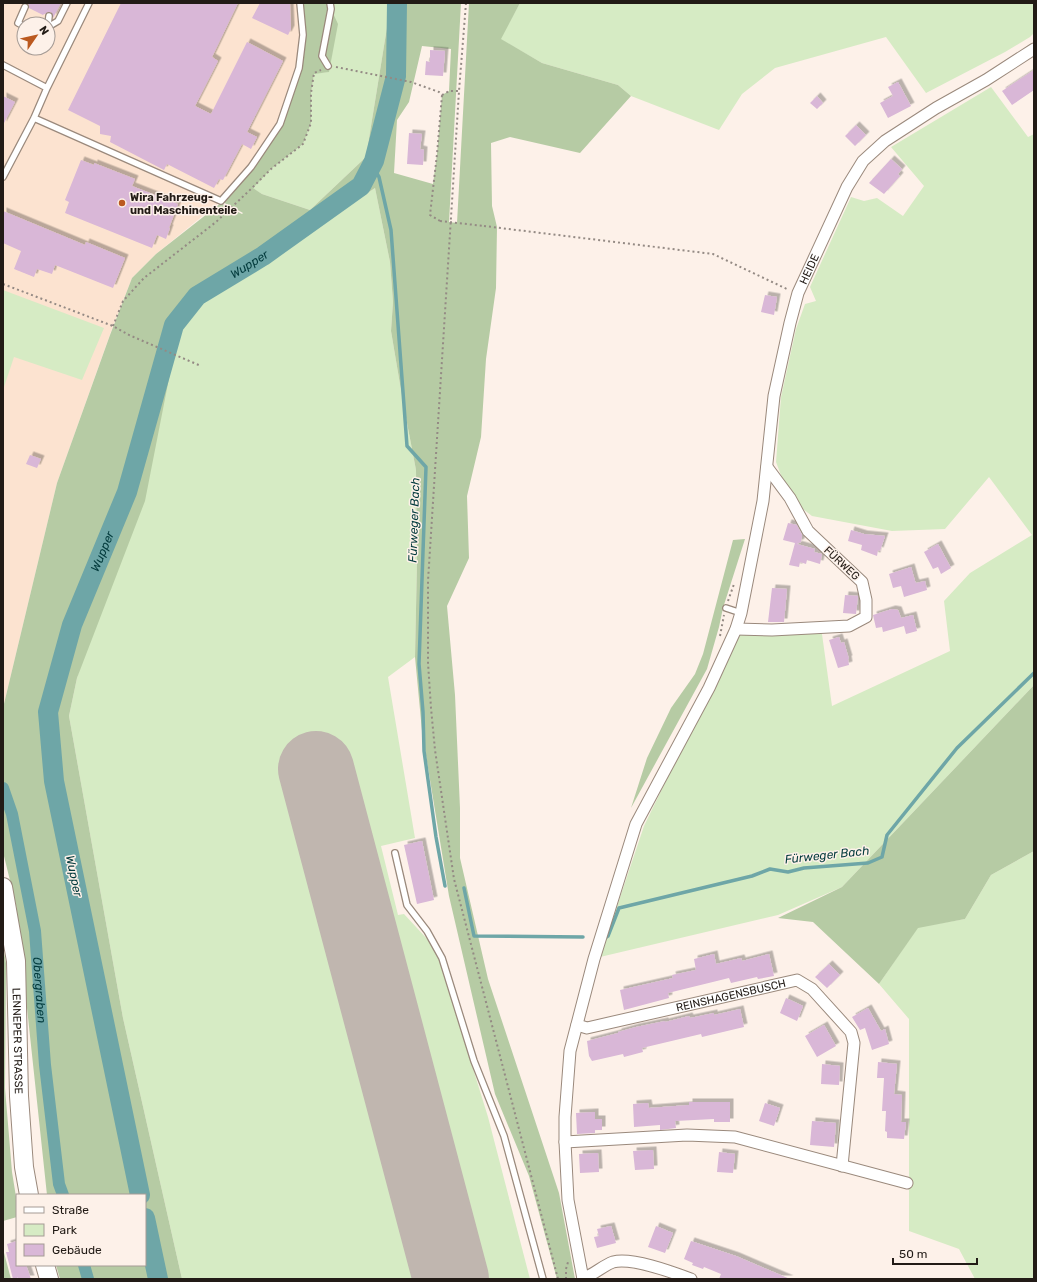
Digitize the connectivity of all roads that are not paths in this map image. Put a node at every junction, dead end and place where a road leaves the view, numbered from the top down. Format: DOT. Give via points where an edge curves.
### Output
graph roads {
  1 [pos="67,3"];
  2 [pos="89,3"];
  3 [pos="300,3"];
  4 [pos="330,3"];
  5 [pos="25,7"];
  6 [pos="21,16"];
  7 [pos="56,22"];
  8 [pos="1034,49"];
  9 [pos="3,65"];
  10 [pos="328,66"];
  11 [pos="47,88"];
  12 [pos="34,118"];
  13 [pos="3,177"];
  14 [pos="767,467"];
  15 [pos="726,608"];
  16 [pos="741,613"];
  17 [pos="736,629"];
  18 [pos="394,853"];
  19 [pos="3,887"];
  20 [pos="577,1025"];
  21 [pos="565,1142"];
  22 [pos="842,1166"];
  23 [pos="906,1183"];
  24 [pos="29,1194"];
  25 [pos="45,1266"];
  26 [pos="49,1279"];
  27 [pos="544,1279"];
  28 [pos="583,1279"];
  29 [pos="691,1279"];
  1 -- 7 [label="lane"];
  2 -- 11 [label="lane"];
  3 -- 12 [label="lane" via="303,35 299,68 280,124 251,167 221,201"];
  4 -- 10 [label="lane" via="322,56"];
  5 -- 6 [label="lane"];
  8 -- 14 [label="street, HEIDE" via="885,141 863,161 847,187 798,293 774,396"];
  9 -- 11 [label="lane"];
  11 -- 12 [label="lane"];
  12 -- 13 [label="lane"];
  14 -- 16 [label="street" via="763,501"];
  14 -- 17 [label="street, FÜRWEG" via="790,498 808,531 862,582 866,617 848,626"];
  15 -- 16 [label="lane"];
  16 -- 17 [label="street"];
  17 -- 20 [label="street" via="709,688 636,824 594,959"];
  18 -- 27 [label="lane" via="407,905 427,931 442,958 474,1061 504,1136"];
  19 -- 24 [label="main road, LENNEPER STRASSE" via="16,961 19,1096 24,1167"];
  20 -- 21 [label="street" via="570,1051"];
  20 -- 22 [label="street, REINSHAGENSBUSCH" via="587,1028 797,980 812,989 851,1032 854,1044"];
  21 -- 22 [label="street" via="687,1136 735,1137"];
  21 -- 28 [label="street" via="568,1200"];
  22 -- 23 [label="street"];
  25 -- 26 [label="main road"];
  28 -- 29 [label="street" via="613,1262 629,1261"];
}
